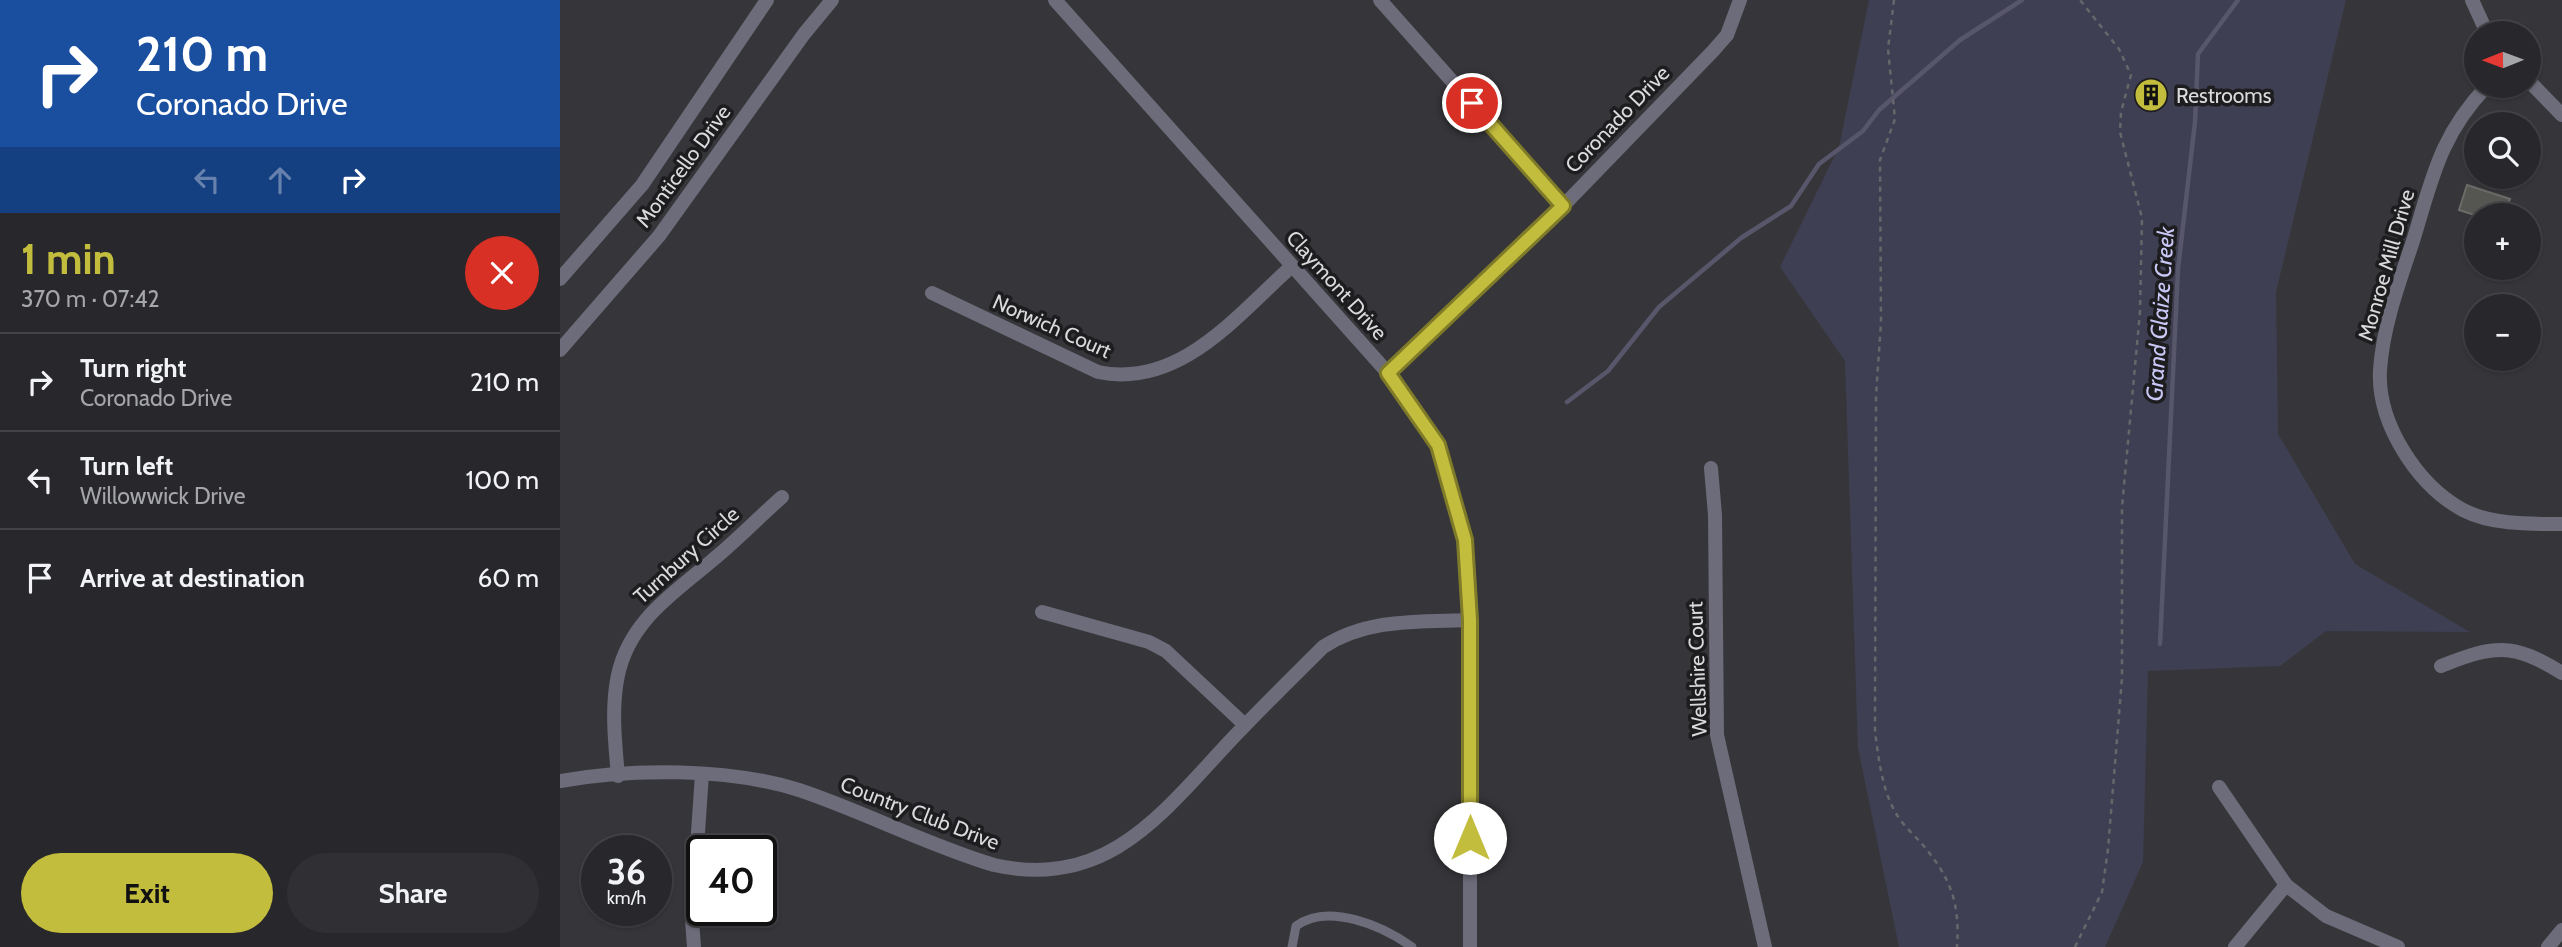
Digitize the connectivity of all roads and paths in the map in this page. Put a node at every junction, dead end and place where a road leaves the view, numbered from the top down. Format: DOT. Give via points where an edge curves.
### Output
graph roads {
  1 [pos="767,0"];
  2 [pos="832,0"];
  3 [pos="1055,0"];
  4 [pos="1380,0"];
  5 [pos="1740,0"];
  6 [pos="1894,0"];
  7 [pos="2080,0"];
  8 [pos="2472,0"];
  9 [pos="2482,21"];
  10 [pos="2541,93"];
  11 [pos="2476,98"];
  12 [pos="2562,115"];
  13 [pos="1563,206"];
  14 [pos="1292,267"];
  15 [pos="560,279"];
  16 [pos="932,293"];
  17 [pos="560,350"];
  18 [pos="1388,373"];
  19 [pos="1711,468"];
  20 [pos="782,497"];
  21 [pos="2562,524"];
  22 [pos="1042,612"];
  23 [pos="1470,620"];
  24 [pos="2441,666"];
  25 [pos="2562,673"];
  26 [pos="1245,725"];
  27 [pos="702,774"];
  28 [pos="618,776"];
  29 [pos="560,781"];
  30 [pos="2219,787"];
  31 [pos="2286,884"];
  32 [pos="2562,930"];
  33 [pos="694,947"];
  34 [pos="1292,947"];
  35 [pos="1412,947"];
  36 [pos="1470,947"];
  37 [pos="1765,947"];
  38 [pos="1956,947"];
  39 [pos="2075,947"];
  40 [pos="2235,947"];
  41 [pos="2398,947"];
  42 [pos="2548,947"];
  1 -- 15 [label="street, Monticello Drive" via="642,185"];
  2 -- 17 [label="street, Monticello Drive" via="659,236"];
  3 -- 14 [label="street, Claymont Drive"];
  4 -- 13 [label="street"];
  5 -- 13 [label="street, Coronado Drive" via="1727,35"];
  6 -- 38 [label="path" via="1888,49 1895,119 1880,160 1875,732 1885,787 1897,816 1931,855 1953,896 1958,910"];
  7 -- 39 [label="path" via="2119,49 2130,75 2120,132 2142,229 2137,360 2122,507 2122,678 2108,849 2102,892"];
  8 -- 9 [label="street"];
  10 -- 12 [label="street"];
  11 -- 21 [label="street, Monroe Mill Drive" via="2443,146 2392,307 2380,373 2391,424 2403,451 2443,496 2465,511 2517,525"];
  13 -- 18 [label="street, Coronado Drive"];
  14 -- 16 [label="street, Norwich Court" via="1194,353 1159,369 1117,376 1098,372"];
  14 -- 18 [label="street, Claymont Drive"];
  18 -- 23 [label="street, Claymont Drive" via="1438,445 1447,468 1465,540"];
  19 -- 37 [label="street, Wellshire Court" via="1717,735"];
  20 -- 28 [label="street, Turnbury Circle" via="670,594 636,634 618,674 614,722"];
  22 -- 26 [label="street" via="1166,651"];
  23 -- 26 [label="street, Country Club Drive" via="1381,623 1338,637 1323,646"];
  23 -- 36 [label="street, Claymont Drive"];
  24 -- 25 [label="street" via="2484,649 2535,656"];
  26 -- 27 [label="street, Country Club Drive" via="1165,811 1124,845 1081,864 1037,871 966,857 798,790"];
  27 -- 28 [label="street, Country Club Drive"];
  27 -- 33 [label="street"];
  28 -- 29 [label="street, Country Club Drive"];
  30 -- 31 [label="street"];
  31 -- 40 [label="street"];
  31 -- 41 [label="street" via="2326,916"];
  32 -- 42 [label="street"];
  34 -- 35 [label="lane" via="1296,926 1324,915 1357,921"];
}
